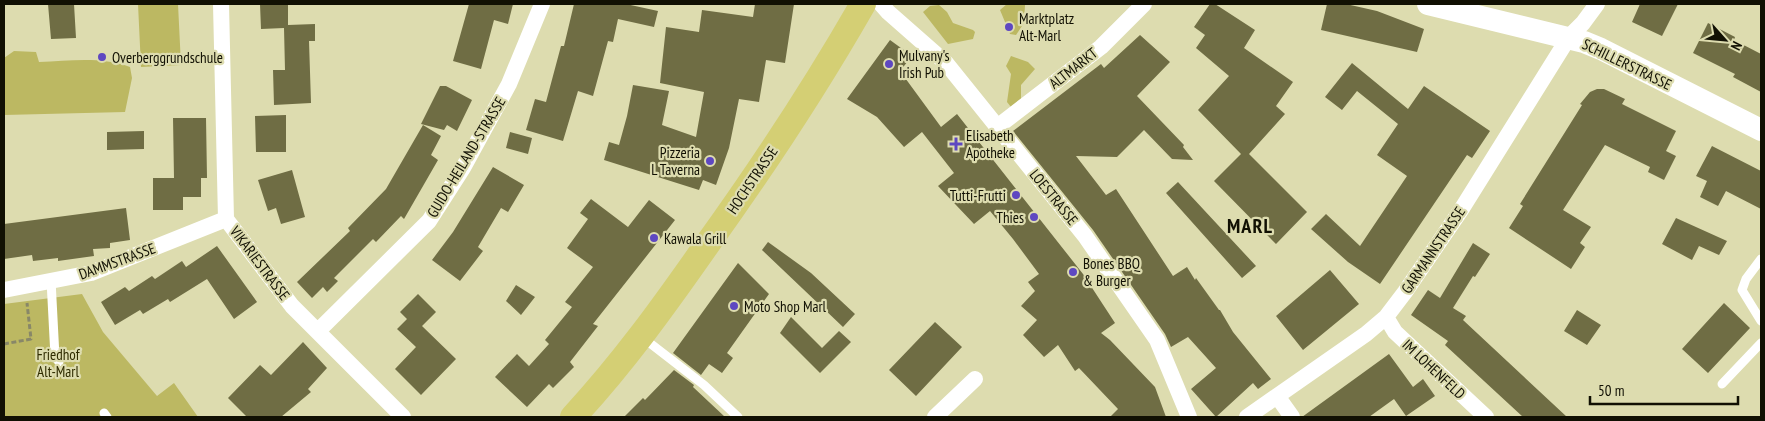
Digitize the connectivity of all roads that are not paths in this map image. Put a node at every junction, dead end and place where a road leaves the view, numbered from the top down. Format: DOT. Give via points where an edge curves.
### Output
graph roads {
  1 [pos="221,4"];
  2 [pos="542,4"];
  3 [pos="863,4"];
  4 [pos="881,4"];
  5 [pos="1144,4"];
  6 [pos="1428,4"];
  7 [pos="1597,4"];
  8 [pos="1569,37"];
  9 [pos="997,127"];
  10 [pos="1761,130"];
  11 [pos="226,219"];
  12 [pos="1761,258"];
  13 [pos="51,280"];
  14 [pos="4,290"];
  15 [pos="1386,317"];
  16 [pos="1761,321"];
  17 [pos="318,331"];
  18 [pos="642,337"];
  19 [pos="1761,343"];
  20 [pos="59,362"];
  21 [pos="975,379"];
  22 [pos="1722,384"];
  23 [pos="1277,396"];
  24 [pos="402,417"];
  25 [pos="573,417"];
  26 [pos="738,417"];
  27 [pos="935,417"];
  28 [pos="1189,417"];
  29 [pos="1247,417"];
  30 [pos="1292,417"];
  31 [pos="1486,417"];
  1 -- 11 [label="street, VIKARIESTRASSE"];
  2 -- 17 [label="street, GUIDO-HEILAND-STRASSE" via="509,84 463,168 429,221"];
  3 -- 18 [label="main road, HOCHSTRASSE" via="785,131"];
  4 -- 9 [label="street, LOESTRASSE" via="946,63"];
  5 -- 9 [label="street, ALTMARKT" via="1100,47"];
  6 -- 8 [label="street, SCHILLERSTRASSE"];
  7 -- 8 [label="street, GARMANNSTRASSE"];
  8 -- 10 [label="street, SCHILLERSTRASSE" via="1602,49"];
  8 -- 15 [label="street, GARMANNSTRASSE" via="1461,210"];
  9 -- 28 [label="street, LOESTRASSE" via="1085,236 1157,340"];
  11 -- 13 [label="street, DAMMSTRASSE" via="91,273"];
  11 -- 17 [label="street, VIKARIESTRASSE" via="292,306"];
  12 -- 16 [label="lane" via="1742,290"];
  13 -- 14 [label="street, DAMMSTRASSE"];
  13 -- 20 [label="lane" via="55,357"];
  15 -- 23 [label="street, GARMANNSTRASSE"];
  15 -- 31 [label="street, IM LOHENFELD" via="1395,332"];
  17 -- 24 [label="street, VIKARIESTRASSE"];
  18 -- 25 [label="main road, HOCHSTRASSE"];
  18 -- 26 [label="lane"];
  19 -- 22 [label="lane"];
  21 -- 27 [label="street"];
  23 -- 29 [label="street, GARMANNSTRASSE"];
  23 -- 30 [label="street"];
}
